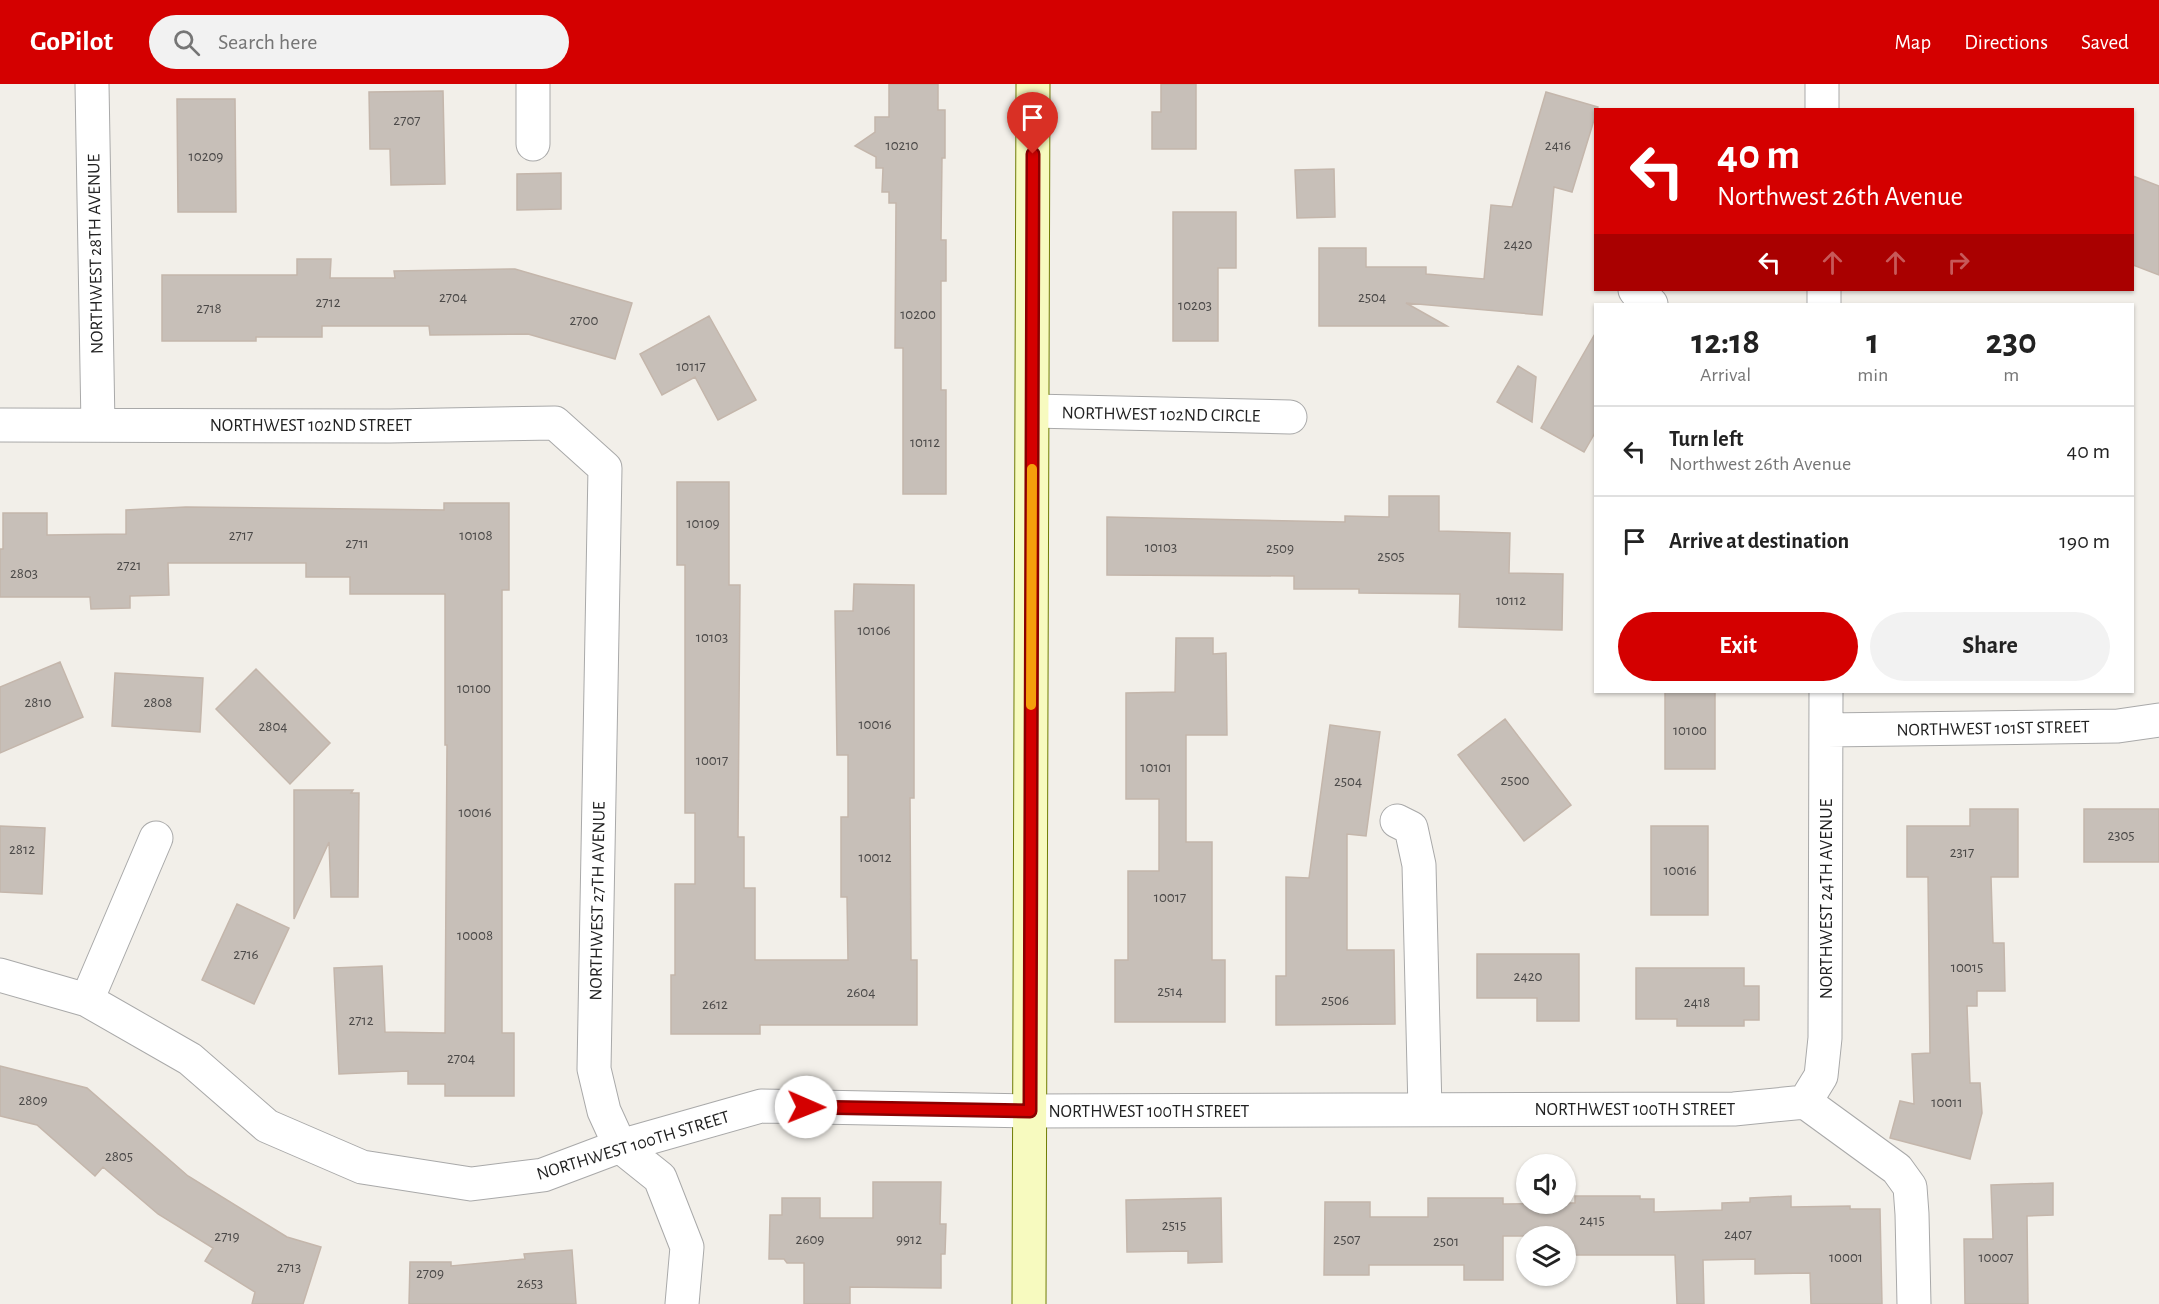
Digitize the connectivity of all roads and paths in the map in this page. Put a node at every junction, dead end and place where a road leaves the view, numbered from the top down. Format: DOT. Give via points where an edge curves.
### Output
graph roads {
  1 [pos="92,84"];
  2 [pos="533,84"];
  3 [pos="1033,84"];
  4 [pos="1822,84"];
  5 [pos="1822,108"];
  6 [pos="534,144"];
  7 [pos="1636,291"];
  8 [pos="1650,303"];
  9 [pos="1033,411"];
  10 [pos="1290,417"];
  11 [pos="0,425"];
  12 [pos="98,425"];
  13 [pos="605,468"];
  14 [pos="1826,693"];
  15 [pos="2159,720"];
  16 [pos="1827,730"];
  17 [pos="1397,821"];
  18 [pos="156,838"];
  19 [pos="0,975"];
  20 [pos="87,1000"];
  21 [pos="1804,1102"];
  22 [pos="1425,1110"];
  23 [pos="1030,1111"];
  24 [pos="620,1146"];
  25 [pos="682,1304"];
  26 [pos="1029,1304"];
  27 [pos="1914,1304"];
  1 -- 12 [label="street, NORTHWEST 28TH AVENUE"];
  2 -- 6 [label="street"];
  3 -- 9 [label="street"];
  4 -- 5 [label="street"];
  7 -- 8 [label="street"];
  9 -- 10 [label="street, NORTHWEST 102ND CIRCLE"];
  9 -- 23 [label="street"];
  11 -- 12 [label="street, NORTHWEST 102ND STREET"];
  12 -- 13 [label="street, NORTHWEST 102ND STREET" via="555,423"];
  13 -- 24 [label="street, NORTHWEST 27TH AVENUE" via="594,1069 604,1111"];
  14 -- 16 [label="street, NORTHWEST 24TH AVENUE"];
  15 -- 16 [label="street, NORTHWEST 101ST STREET" via="2118,726"];
  16 -- 21 [label="street, NORTHWEST 24TH AVENUE" via="1825,1038 1821,1076"];
  17 -- 22 [label="street" via="1411,828 1419,865"];
  18 -- 20 [label="street"];
  19 -- 20 [label="street, NORTHWEST 100TH STREET"];
  20 -- 24 [label="street, NORTHWEST 100TH STREET" via="190,1059 267,1126 362,1167 471,1184 543,1175"];
  21 -- 22 [label="street, NORTHWEST 100TH STREET" via="1734,1109"];
  21 -- 27 [label="street" via="1897,1168 1910,1187"];
  22 -- 23 [label="street, NORTHWEST 100TH STREET"];
  23 -- 24 [label="street, NORTHWEST 100TH STREET" via="761,1106"];
  23 -- 26 [label="street"];
  24 -- 25 [label="street, NORTHWEST 27TH AVENUE" via="660,1178 687,1247"];
}
